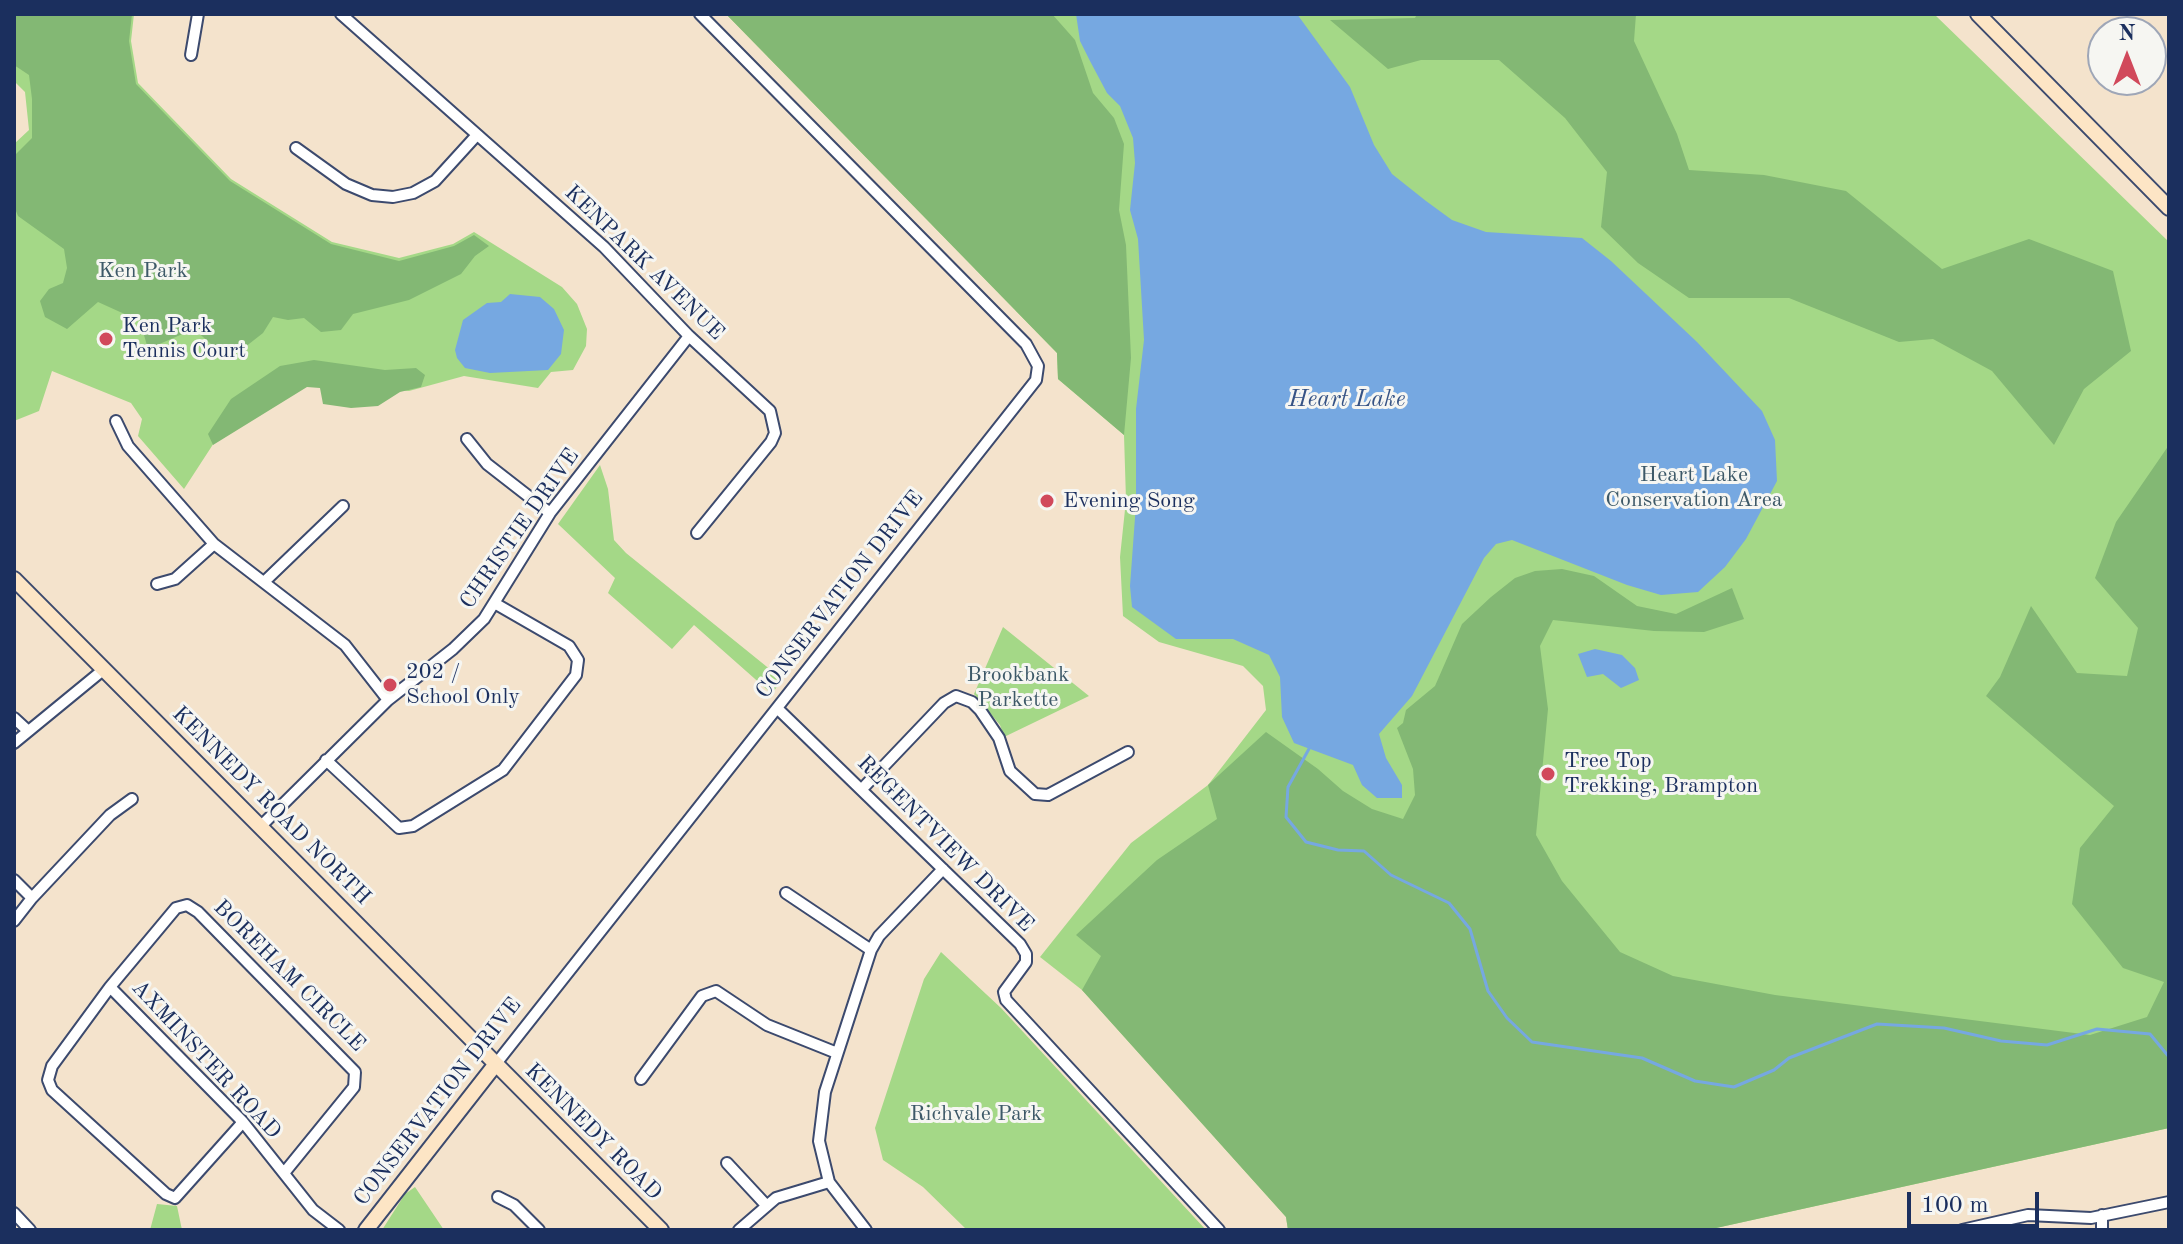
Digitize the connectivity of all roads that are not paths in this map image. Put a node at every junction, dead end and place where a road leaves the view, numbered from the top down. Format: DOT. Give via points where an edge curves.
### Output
graph roads {
  1 [pos="198,14"];
  2 [pos="341,14"];
  3 [pos="700,14"];
  4 [pos="1978,14"];
  5 [pos="191,55"];
  6 [pos="476,136"];
  7 [pos="296,148"];
  8 [pos="2169,208"];
  9 [pos="689,336"];
  10 [pos="116,421"];
  11 [pos="467,439"];
  12 [pos="343,506"];
  13 [pos="550,513"];
  14 [pos="697,533"];
  15 [pos="214,544"];
  16 [pos="14,579"];
  17 [pos="264,582"];
  18 [pos="157,584"];
  19 [pos="496,604"];
  20 [pos="103,670"];
  21 [pos="388,700"];
  22 [pos="779,710"];
  23 [pos="14,718"];
  24 [pos="27,730"];
  25 [pos="14,743"];
  26 [pos="1128,752"];
  27 [pos="326,760"];
  28 [pos="862,789"];
  29 [pos="132,799"];
  30 [pos="261,826"];
  31 [pos="943,869"];
  32 [pos="14,880"];
  33 [pos="786,893"];
  34 [pos="32,898"];
  35 [pos="14,921"];
  36 [pos="871,950"];
  37 [pos="110,987"];
  38 [pos="837,1053"];
  39 [pos="495,1065"];
  40 [pos="641,1079"];
  41 [pos="243,1122"];
  42 [pos="727,1163"];
  43 [pos="284,1173"];
  44 [pos="829,1182"];
  45 [pos="498,1197"];
  46 [pos="2169,1202"];
  47 [pos="766,1205"];
  48 [pos="14,1213"];
  49 [pos="2102,1215"];
  50 [pos="1983,1228"];
  51 [pos="30,1230"];
  52 [pos="339,1230"];
  53 [pos="366,1230"];
  54 [pos="539,1230"];
  55 [pos="661,1230"];
  56 [pos="739,1230"];
  57 [pos="866,1230"];
  58 [pos="1219,1230"];
  59 [pos="1962,1230"];
  60 [pos="2102,1230"];
  1 -- 5 [label="street"];
  2 -- 6 [label="street, KENPARK AVENUE"];
  3 -- 22 [label="street, CONSERVATION DRIVE" via="1026,344 1038,366 1036,380 1022,399"];
  4 -- 8 [label="main road"];
  6 -- 7 [label="street" via="435,181 393,197 346,184"];
  6 -- 9 [label="street, KENPARK AVENUE" via="616,258"];
  9 -- 13 [label="street, CHRISTIE DRIVE"];
  9 -- 14 [label="street, KENPARK AVENUE" via="770,411 775,433"];
  10 -- 15 [label="street" via="128,446"];
  11 -- 13 [label="street" via="487,464"];
  12 -- 17 [label="street"];
  13 -- 19 [label="street, CHRISTIE DRIVE"];
  15 -- 17 [label="street"];
  15 -- 18 [label="street" via="175,579"];
  16 -- 20 [label="main road, KENNEDY ROAD NORTH"];
  17 -- 21 [label="street" via="345,645"];
  19 -- 21 [label="street, CHRISTIE DRIVE" via="453,649"];
  19 -- 27 [label="street" via="569,646 578,660 576,675 503,770 413,826 399,828"];
  20 -- 24 [label="street"];
  20 -- 30 [label="main road, KENNEDY ROAD NORTH"];
  21 -- 27 [label="street, CHRISTIE DRIVE"];
  22 -- 28 [label="street, REGENTVIEW DRIVE"];
  22 -- 39 [label="street, CONSERVATION DRIVE"];
  23 -- 24 [label="street"];
  24 -- 25 [label="street"];
  26 -- 28 [label="street" via="1048,795 1035,794 1010,771 999,738 980,710 956,696"];
  27 -- 30 [label="street, CHRISTIE DRIVE"];
  28 -- 31 [label="street, REGENTVIEW DRIVE"];
  29 -- 34 [label="street" via="110,815"];
  30 -- 39 [label="main road, KENNEDY ROAD NORTH"];
  31 -- 36 [label="street"];
  31 -- 58 [label="street, REGENTVIEW DRIVE" via="1026,954 1022,969 1004,992 1006,1000"];
  32 -- 34 [label="street"];
  33 -- 36 [label="street"];
  34 -- 35 [label="street"];
  36 -- 38 [label="street"];
  37 -- 41 [label="street, AXMINSTER ROAD"];
  37 -- 41 [label="street, BOREHAM CIRCLE" via="52,1066 52,1090 175,1198"];
  37 -- 43 [label="street, BOREHAM CIRCLE" via="176,908 187,905 355,1072 354,1087"];
  38 -- 40 [label="street" via="767,1025 716,991 702,996"];
  38 -- 44 [label="street" via="819,1125"];
  39 -- 53 [label="main road, CONSERVATION DRIVE"];
  39 -- 55 [label="main road, KENNEDY ROAD"];
  41 -- 43 [label="street, AXMINSTER ROAD"];
  42 -- 47 [label="street"];
  43 -- 52 [label="street, AXMINSTER ROAD" via="313,1210"];
  44 -- 47 [label="street"];
  44 -- 57 [label="street"];
  45 -- 54 [label="street"];
  46 -- 49 [label="street"];
  47 -- 56 [label="street"];
  48 -- 51 [label="street"];
  49 -- 50 [label="street" via="2039,1214"];
  49 -- 60 [label="street"];
  50 -- 59 [label="street"];
}
